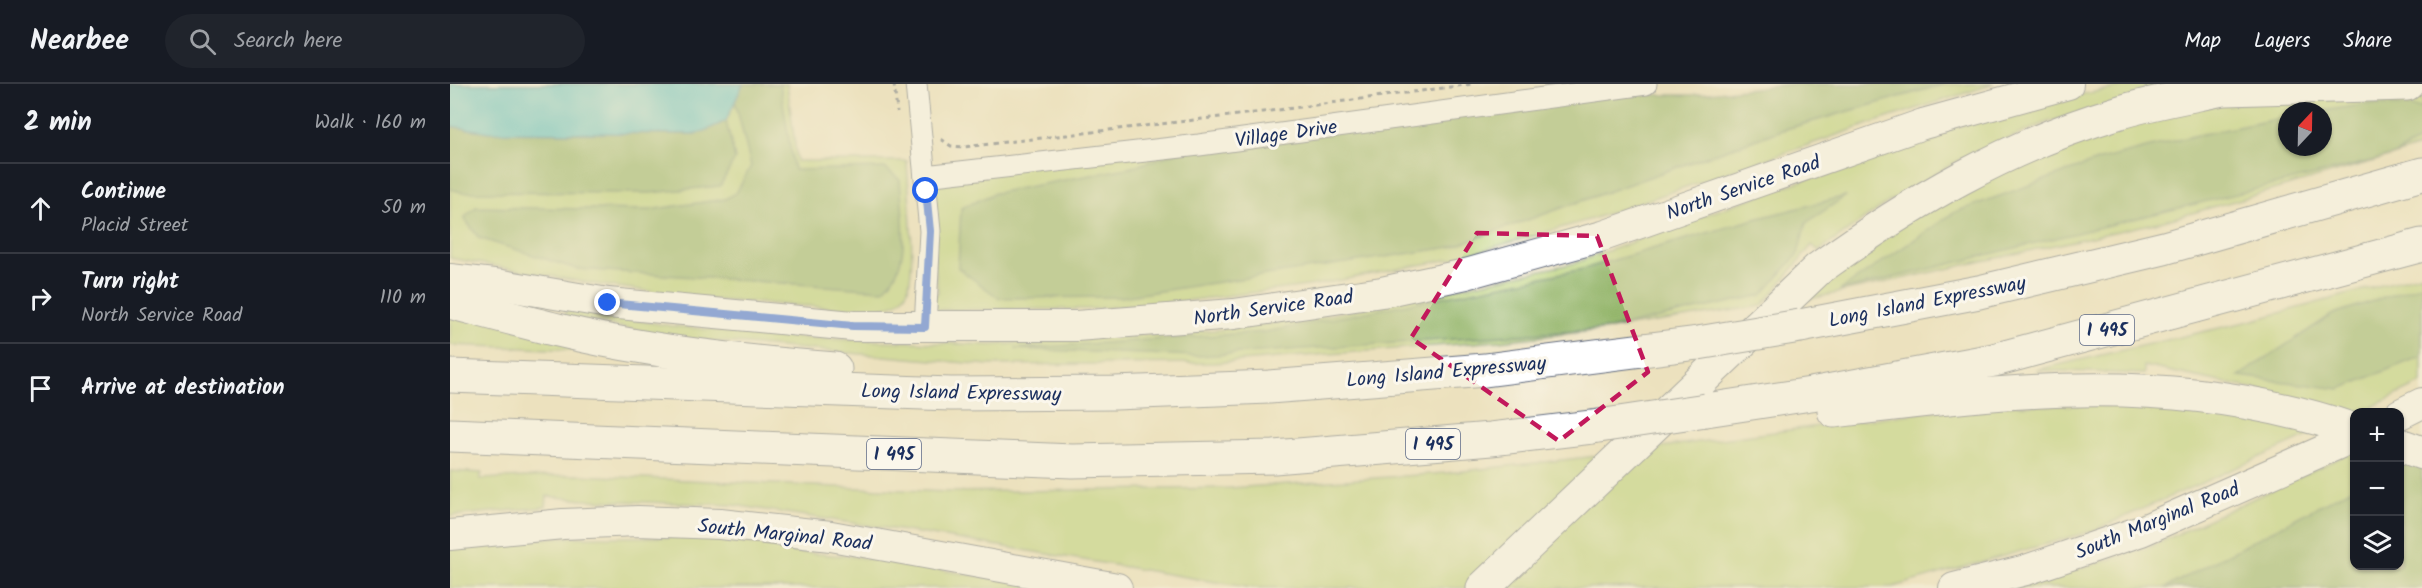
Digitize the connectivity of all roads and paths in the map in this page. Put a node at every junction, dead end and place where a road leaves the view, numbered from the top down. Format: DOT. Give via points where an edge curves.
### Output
graph roads {
  1 [pos="916,84"];
  2 [pos="1473,84"];
  3 [pos="1646,84"];
  4 [pos="2068,84"];
  5 [pos="2407,84"];
  6 [pos="2236,87"];
  7 [pos="938,132"];
  8 [pos="2422,174"];
  9 [pos="925,176"];
  10 [pos="2415,249"];
  11 [pos="450,279"];
  12 [pos="450,302"];
  13 [pos="925,327"];
  14 [pos="450,376"];
  15 [pos="951,394"];
  16 [pos="2422,403"];
  17 [pos="1810,404"];
  18 [pos="2404,412"];
  19 [pos="2350,428"];
  20 [pos="450,435"];
  21 [pos="514,439"];
  22 [pos="2350,439"];
  23 [pos="2404,446"];
  24 [pos="2422,453"];
  25 [pos="450,454"];
  26 [pos="450,535"];
  27 [pos="1117,588"];
  28 [pos="1483,588"];
  29 [pos="1954,588"];
  1 -- 9 [label="street"];
  2 -- 7 [label="path" via="964,147 942,141"];
  3 -- 9 [label="street, Village Drive" via="1199,145"];
  4 -- 13 [label="main road, North Service Road" via="1923,124 1603,236 1467,274 1382,292 1234,314 1076,326"];
  5 -- 6 [label="highway"];
  6 -- 28 [label="highway" via="2117,112 2017,148 1912,204 1866,234 1818,270"];
  8 -- 15 [label="highway, Long Island Expressway, bridge" via="2163,248 1979,292 1698,343 1485,370 1269,387"];
  9 -- 13 [label="street" via="930,231"];
  10 -- 17 [label="highway, I 495" via="1994,360"];
  11 -- 13 [label="main road, North Service Road" via="620,304 853,326"];
  12 -- 15 [label="highway" via="641,347 725,360 854,371"];
  14 -- 15 [label="highway, Long Island Expressway"];
  16 -- 18 [label="main road"];
  17 -- 19 [label="highway" via="2081,388 2159,390 2241,401"];
  17 -- 21 [label="highway, I 495, bridge" via="1706,410 1491,439 1274,457 1072,461"];
  20 -- 21 [label="highway, I 495"];
  21 -- 25 [label="highway"];
  22 -- 29 [label="main road, South Marginal Road" via="2141,531 2026,570"];
  23 -- 24 [label="highway"];
  26 -- 27 [label="main road, South Marginal Road" via="584,523 720,524 831,536"];
}
